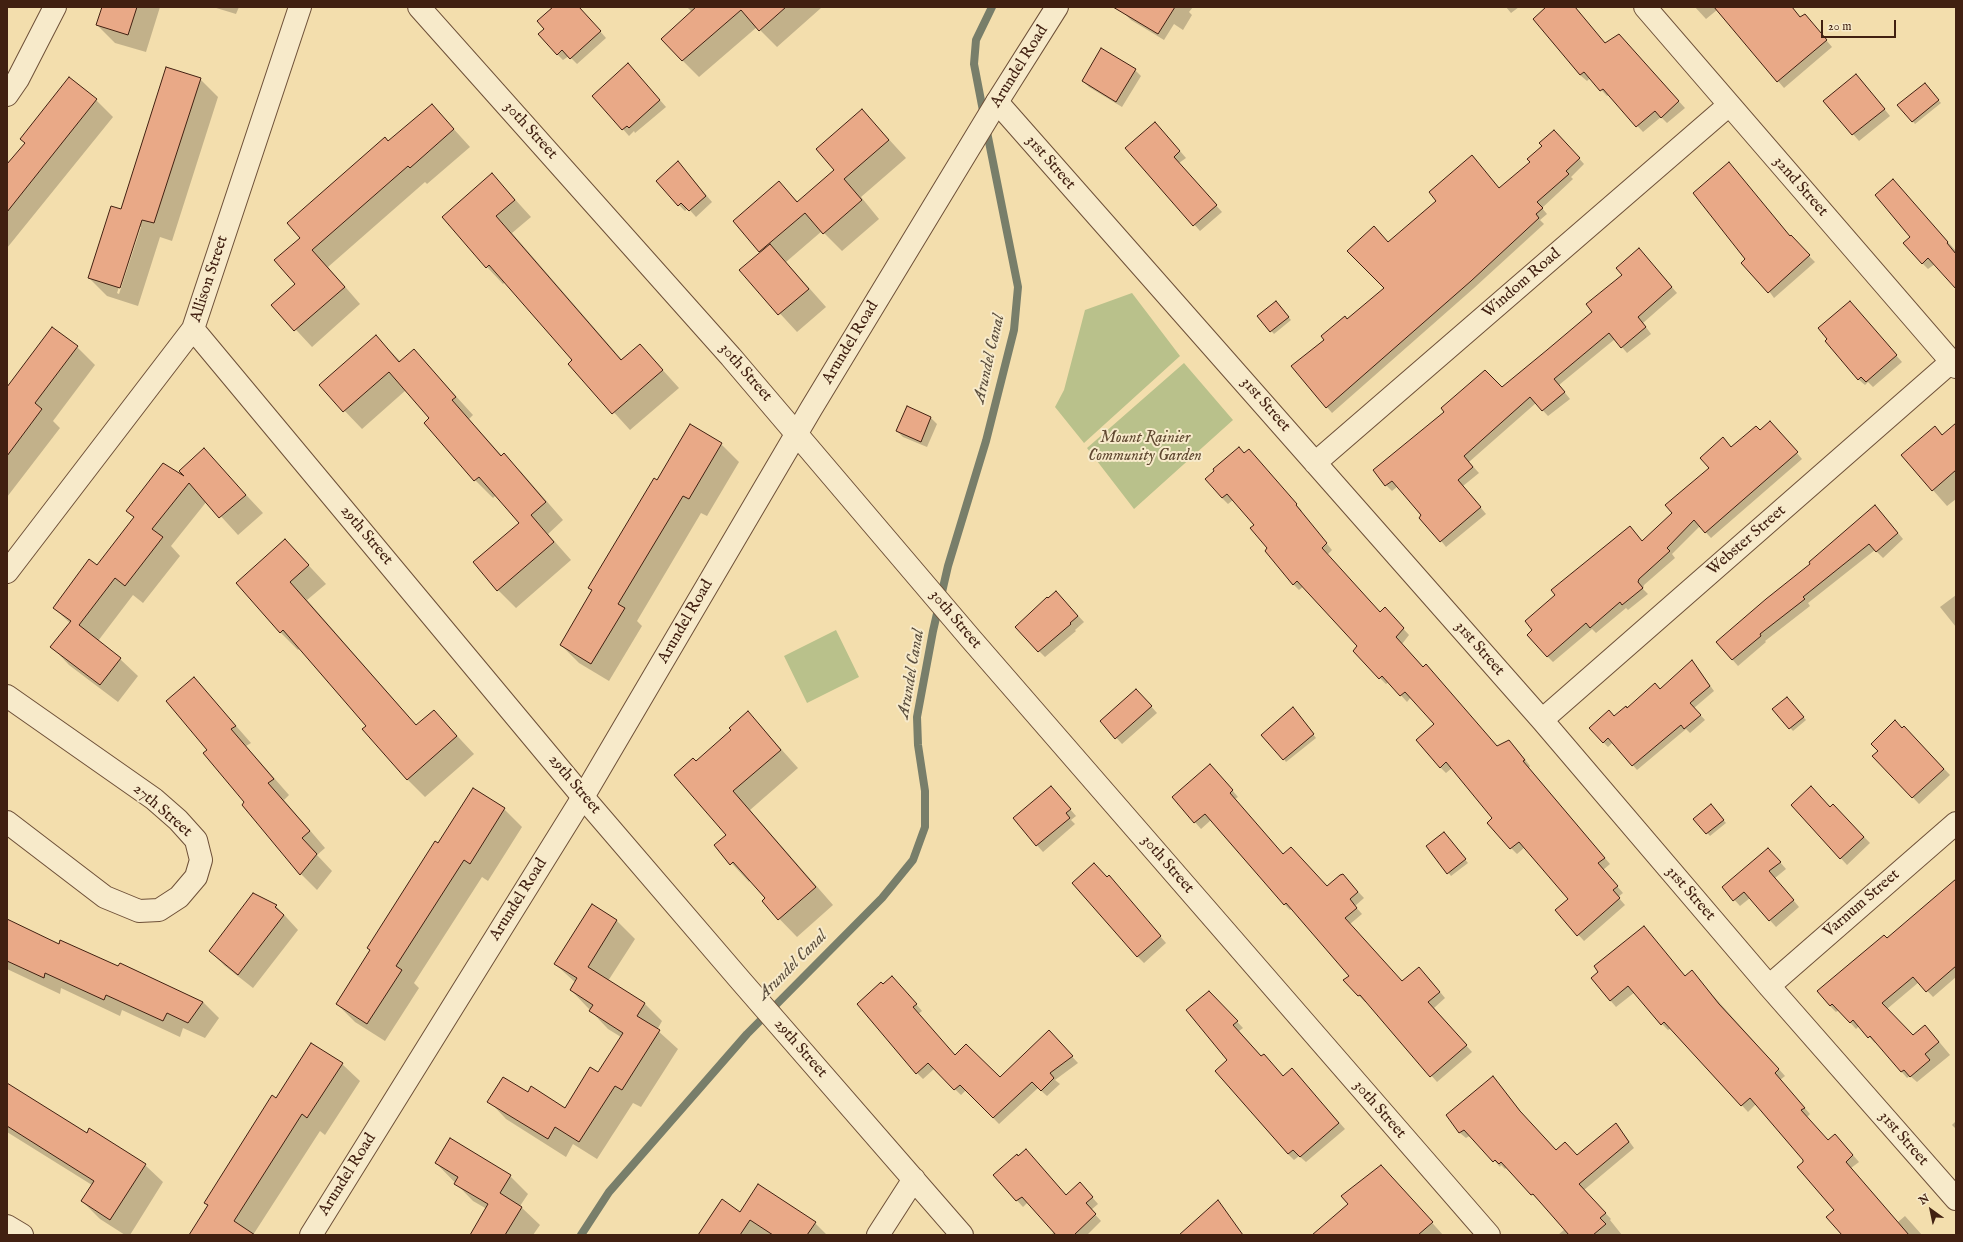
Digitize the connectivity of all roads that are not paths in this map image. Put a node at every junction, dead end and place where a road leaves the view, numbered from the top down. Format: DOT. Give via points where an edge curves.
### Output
graph roads {
  1 [pos="55,7"];
  2 [pos="300,7"];
  3 [pos="419,7"];
  4 [pos="1057,7"];
  5 [pos="1645,7"];
  6 [pos="7,95"];
  7 [pos="997,102"];
  8 [pos="1729,104"];
  9 [pos="193,329"];
  10 [pos="1954,364"];
  11 [pos="797,433"];
  12 [pos="1315,463"];
  13 [pos="7,572"];
  14 [pos="7,696"];
  15 [pos="1542,720"];
  16 [pos="583,797"];
  17 [pos="7,822"];
  18 [pos="1956,823"];
  19 [pos="1768,986"];
  20 [pos="914,1179"];
  21 [pos="1956,1199"];
  22 [pos="7,1226"];
  23 [pos="22,1235"];
  24 [pos="311,1235"];
  25 [pos="878,1235"];
  26 [pos="962,1235"];
  27 [pos="1489,1235"];
  1 -- 6 [label="street"];
  2 -- 9 [label="street, Allison Street"];
  3 -- 11 [label="street, 30th Street"];
  4 -- 7 [label="street, Arundel Road"];
  5 -- 8 [label="street, 32nd Street"];
  7 -- 11 [label="street, Arundel Road"];
  7 -- 12 [label="street, 31st Street"];
  8 -- 10 [label="street, 32nd Street"];
  8 -- 12 [label="street, Windom Road"];
  9 -- 13 [label="street, Allison Street"];
  9 -- 16 [label="street, 29th Street"];
  10 -- 15 [label="street, Webster Street"];
  11 -- 16 [label="street, Arundel Road"];
  11 -- 27 [label="street, 30th Street" via="971,639"];
  12 -- 15 [label="street, 31st Street"];
  14 -- 17 [label="street, 27th Street" via="154,799 196,840 201,860 196,877 179,897 159,910 139,911 105,897"];
  15 -- 19 [label="street, 31st Street"];
  16 -- 20 [label="street, 29th Street"];
  16 -- 24 [label="street, Arundel Road"];
  18 -- 19 [label="street, Varnum Street"];
  19 -- 21 [label="street, 31st Street"];
  20 -- 25 [label="street"];
  20 -- 26 [label="street, 29th Street"];
  22 -- 23 [label="street"];
}
